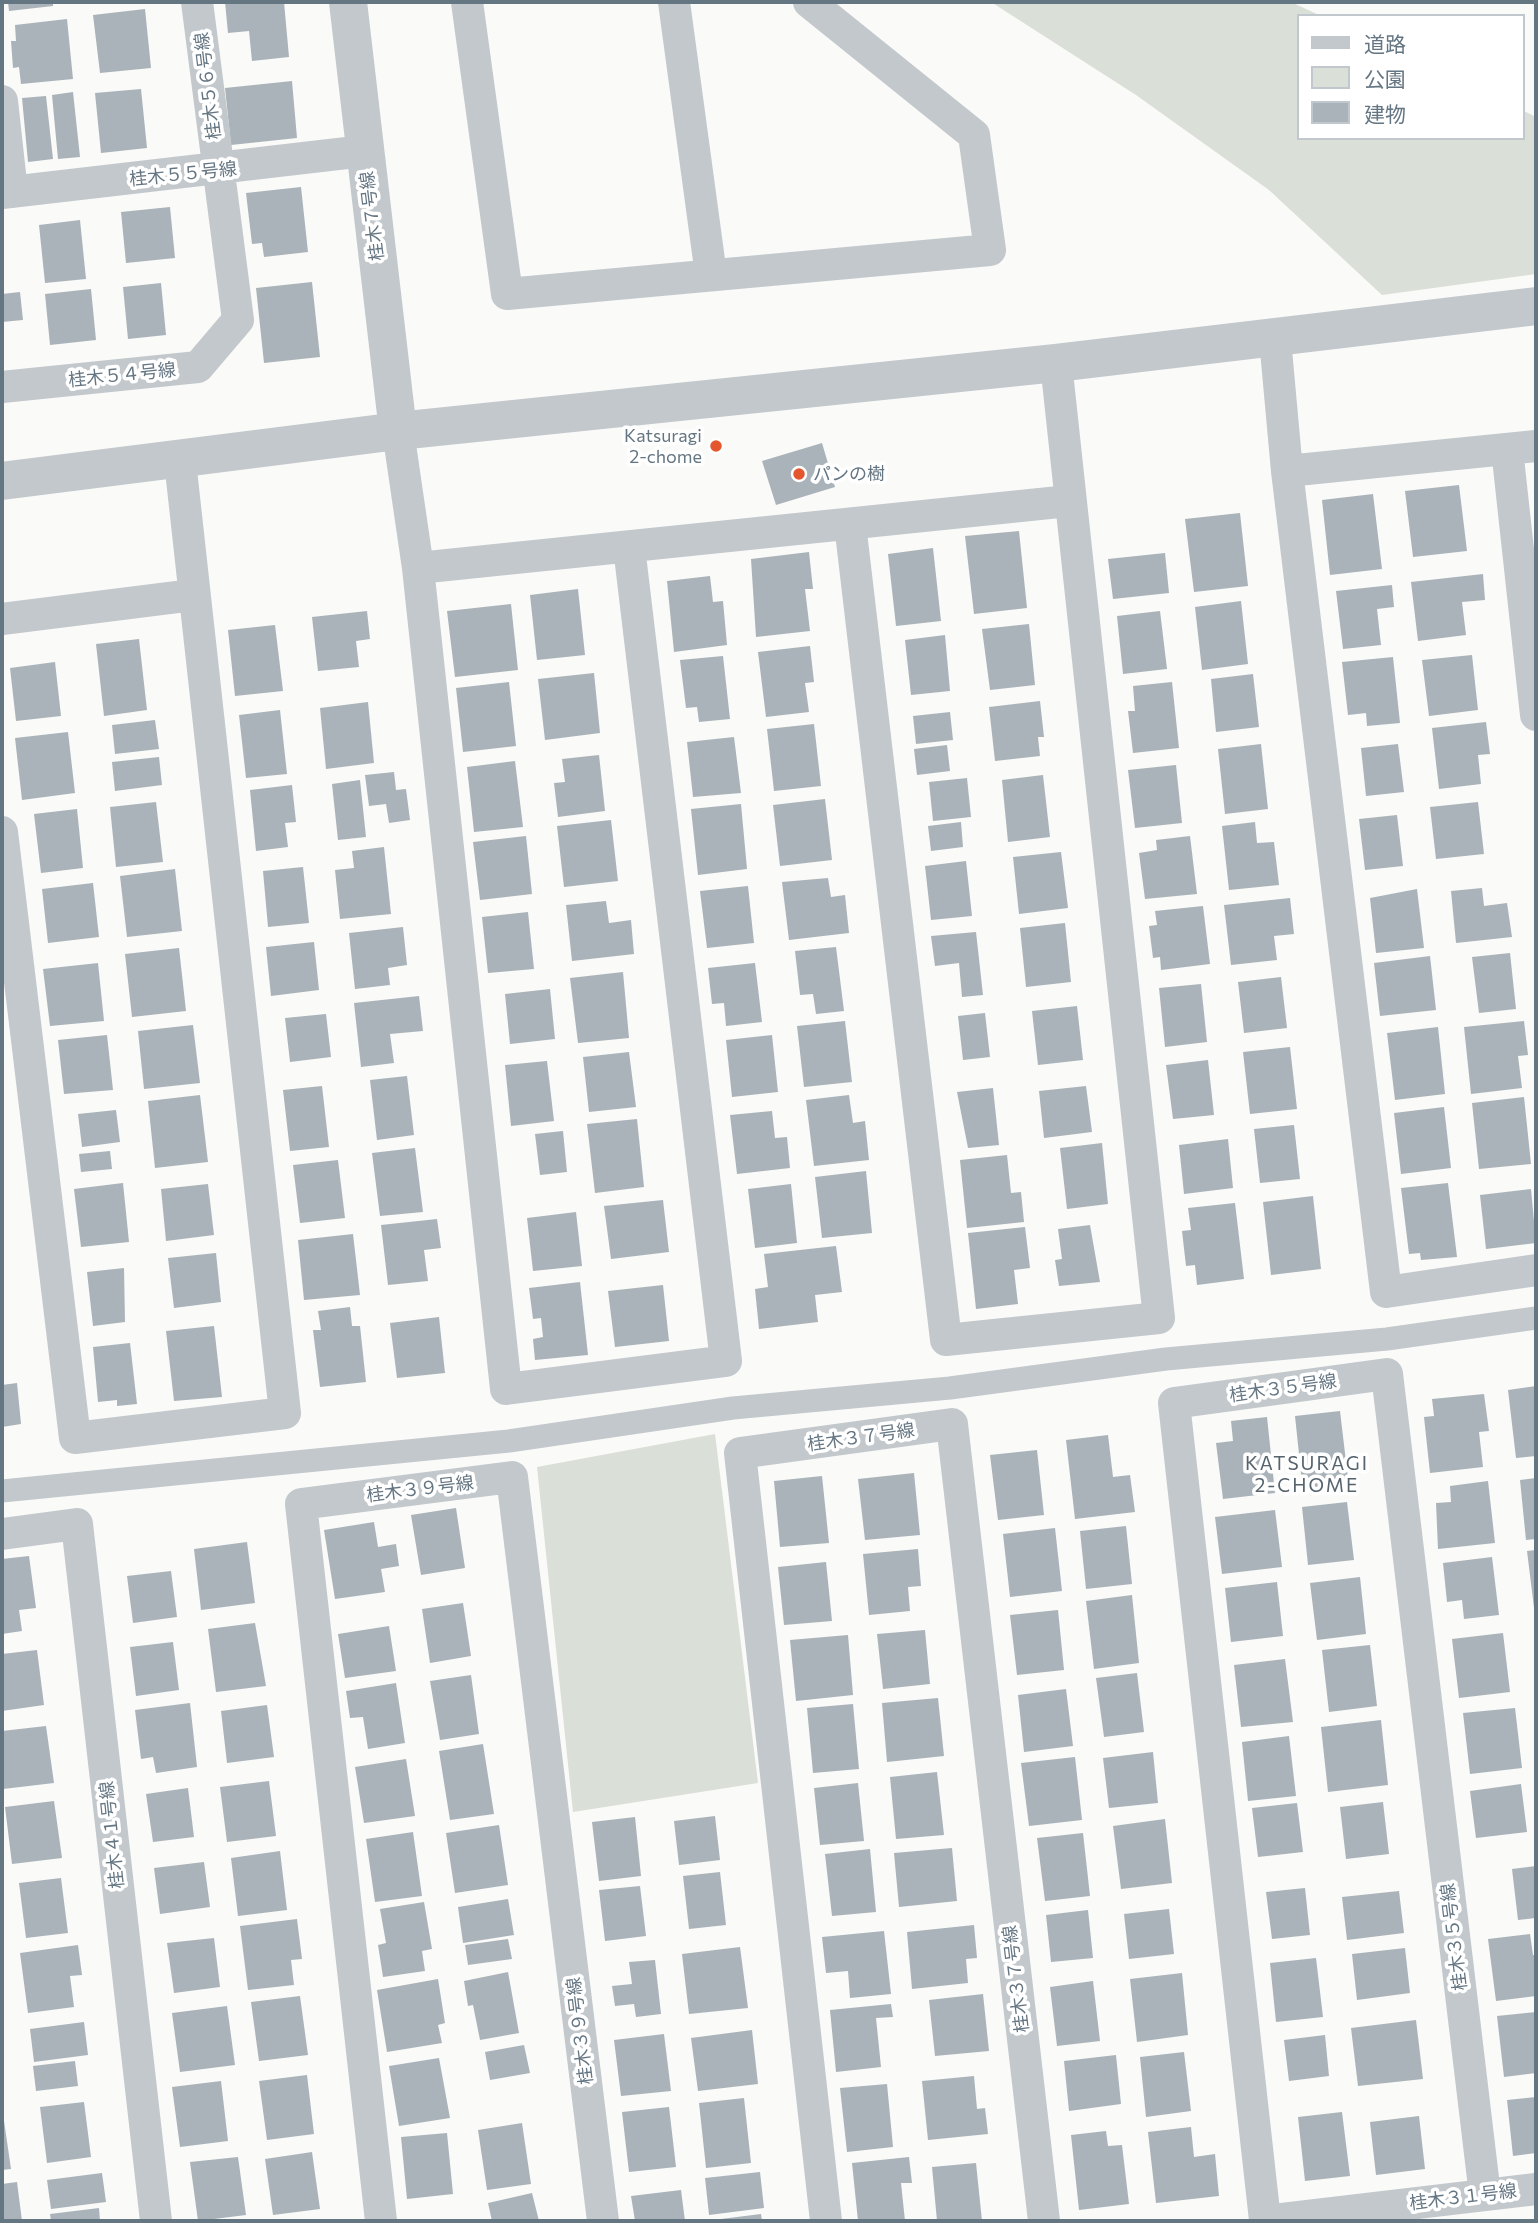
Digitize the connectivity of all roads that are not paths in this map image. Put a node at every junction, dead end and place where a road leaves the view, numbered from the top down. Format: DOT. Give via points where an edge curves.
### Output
graph roads {
  1 [pos="197,2"];
  2 [pos="348,2"];
  3 [pos="467,2"];
  4 [pos="674,2"];
  5 [pos="809,2"];
  6 [pos="2,102"];
  7 [pos="365,151"];
  8 [pos="218,170"];
  9 [pos="7,193"];
  10 [pos="710,275"];
  11 [pos="1536,306"];
  12 [pos="1275,338"];
  13 [pos="1056,363"];
  14 [pos="2,387"];
  15 [pos="398,431"];
  16 [pos="1522,448"];
  17 [pos="180,461"];
  18 [pos="1287,471"];
  19 [pos="2,481"];
  20 [pos="1069,501"];
  21 [pos="850,524"];
  22 [pos="629,547"];
  23 [pos="418,568"];
  24 [pos="194,595"];
  25 [pos="2,619"];
  26 [pos="1536,715"];
  27 [pos="2,832"];
  28 [pos="1536,1270"];
  29 [pos="1536,1318"];
  30 [pos="2,1491"];
  31 [pos="2,1534"];
  32 [pos="1536,2189"];
  33 [pos="1485,2195"];
  34 [pos="156,2221"];
  35 [pos="381,2221"];
  36 [pos="603,2221"];
  37 [pos="826,2221"];
  38 [pos="1044,2221"];
  39 [pos="1265,2221"];
  1 -- 8 [label="street, 桂木５６号線"];
  2 -- 7 [label="street, 桂木７号線"];
  3 -- 10 [label="street" via="508,294"];
  4 -- 10 [label="street"];
  5 -- 10 [label="street" via="974,135 990,250"];
  6 -- 9 [label="street"];
  7 -- 8 [label="street, 桂木５５号線"];
  7 -- 15 [label="street, 桂木７号線"];
  8 -- 9 [label="street, 桂木５５号線"];
  8 -- 14 [label="street, 桂木５４号線" via="238,320 198,367"];
  11 -- 12 [label="street"];
  12 -- 13 [label="street"];
  12 -- 18 [label="street"];
  13 -- 15 [label="street"];
  13 -- 20 [label="street"];
  15 -- 17 [label="street"];
  15 -- 23 [label="street"];
  16 -- 18 [label="street"];
  16 -- 26 [label="street"];
  17 -- 19 [label="street"];
  17 -- 24 [label="street"];
  18 -- 28 [label="street" via="1386,1292"];
  20 -- 21 [label="street"];
  20 -- 21 [label="street" via="1159,1318 1132,1321 946,1340"];
  21 -- 22 [label="street"];
  22 -- 23 [label="street"];
  22 -- 23 [label="street" via="726,1361 506,1389"];
  24 -- 25 [label="street"];
  24 -- 27 [label="street" via="285,1413 75,1438"];
  29 -- 30 [label="street" via="950,1388 733,1408 509,1441"];
  31 -- 34 [label="street, 桂木４１号線" via="77,1524"];
  32 -- 33 [label="street, 桂木３１号線"];
  33 -- 39 [label="street, 桂木３１号線"];
  33 -- 39 [label="street, 桂木３５号線" via="1387,1374 1174,1403"];
  35 -- 36 [label="street, 桂木３９号線" via="301,1504 512,1477"];
  37 -- 38 [label="street, 桂木３７号線" via="740,1453 952,1424"];
}
